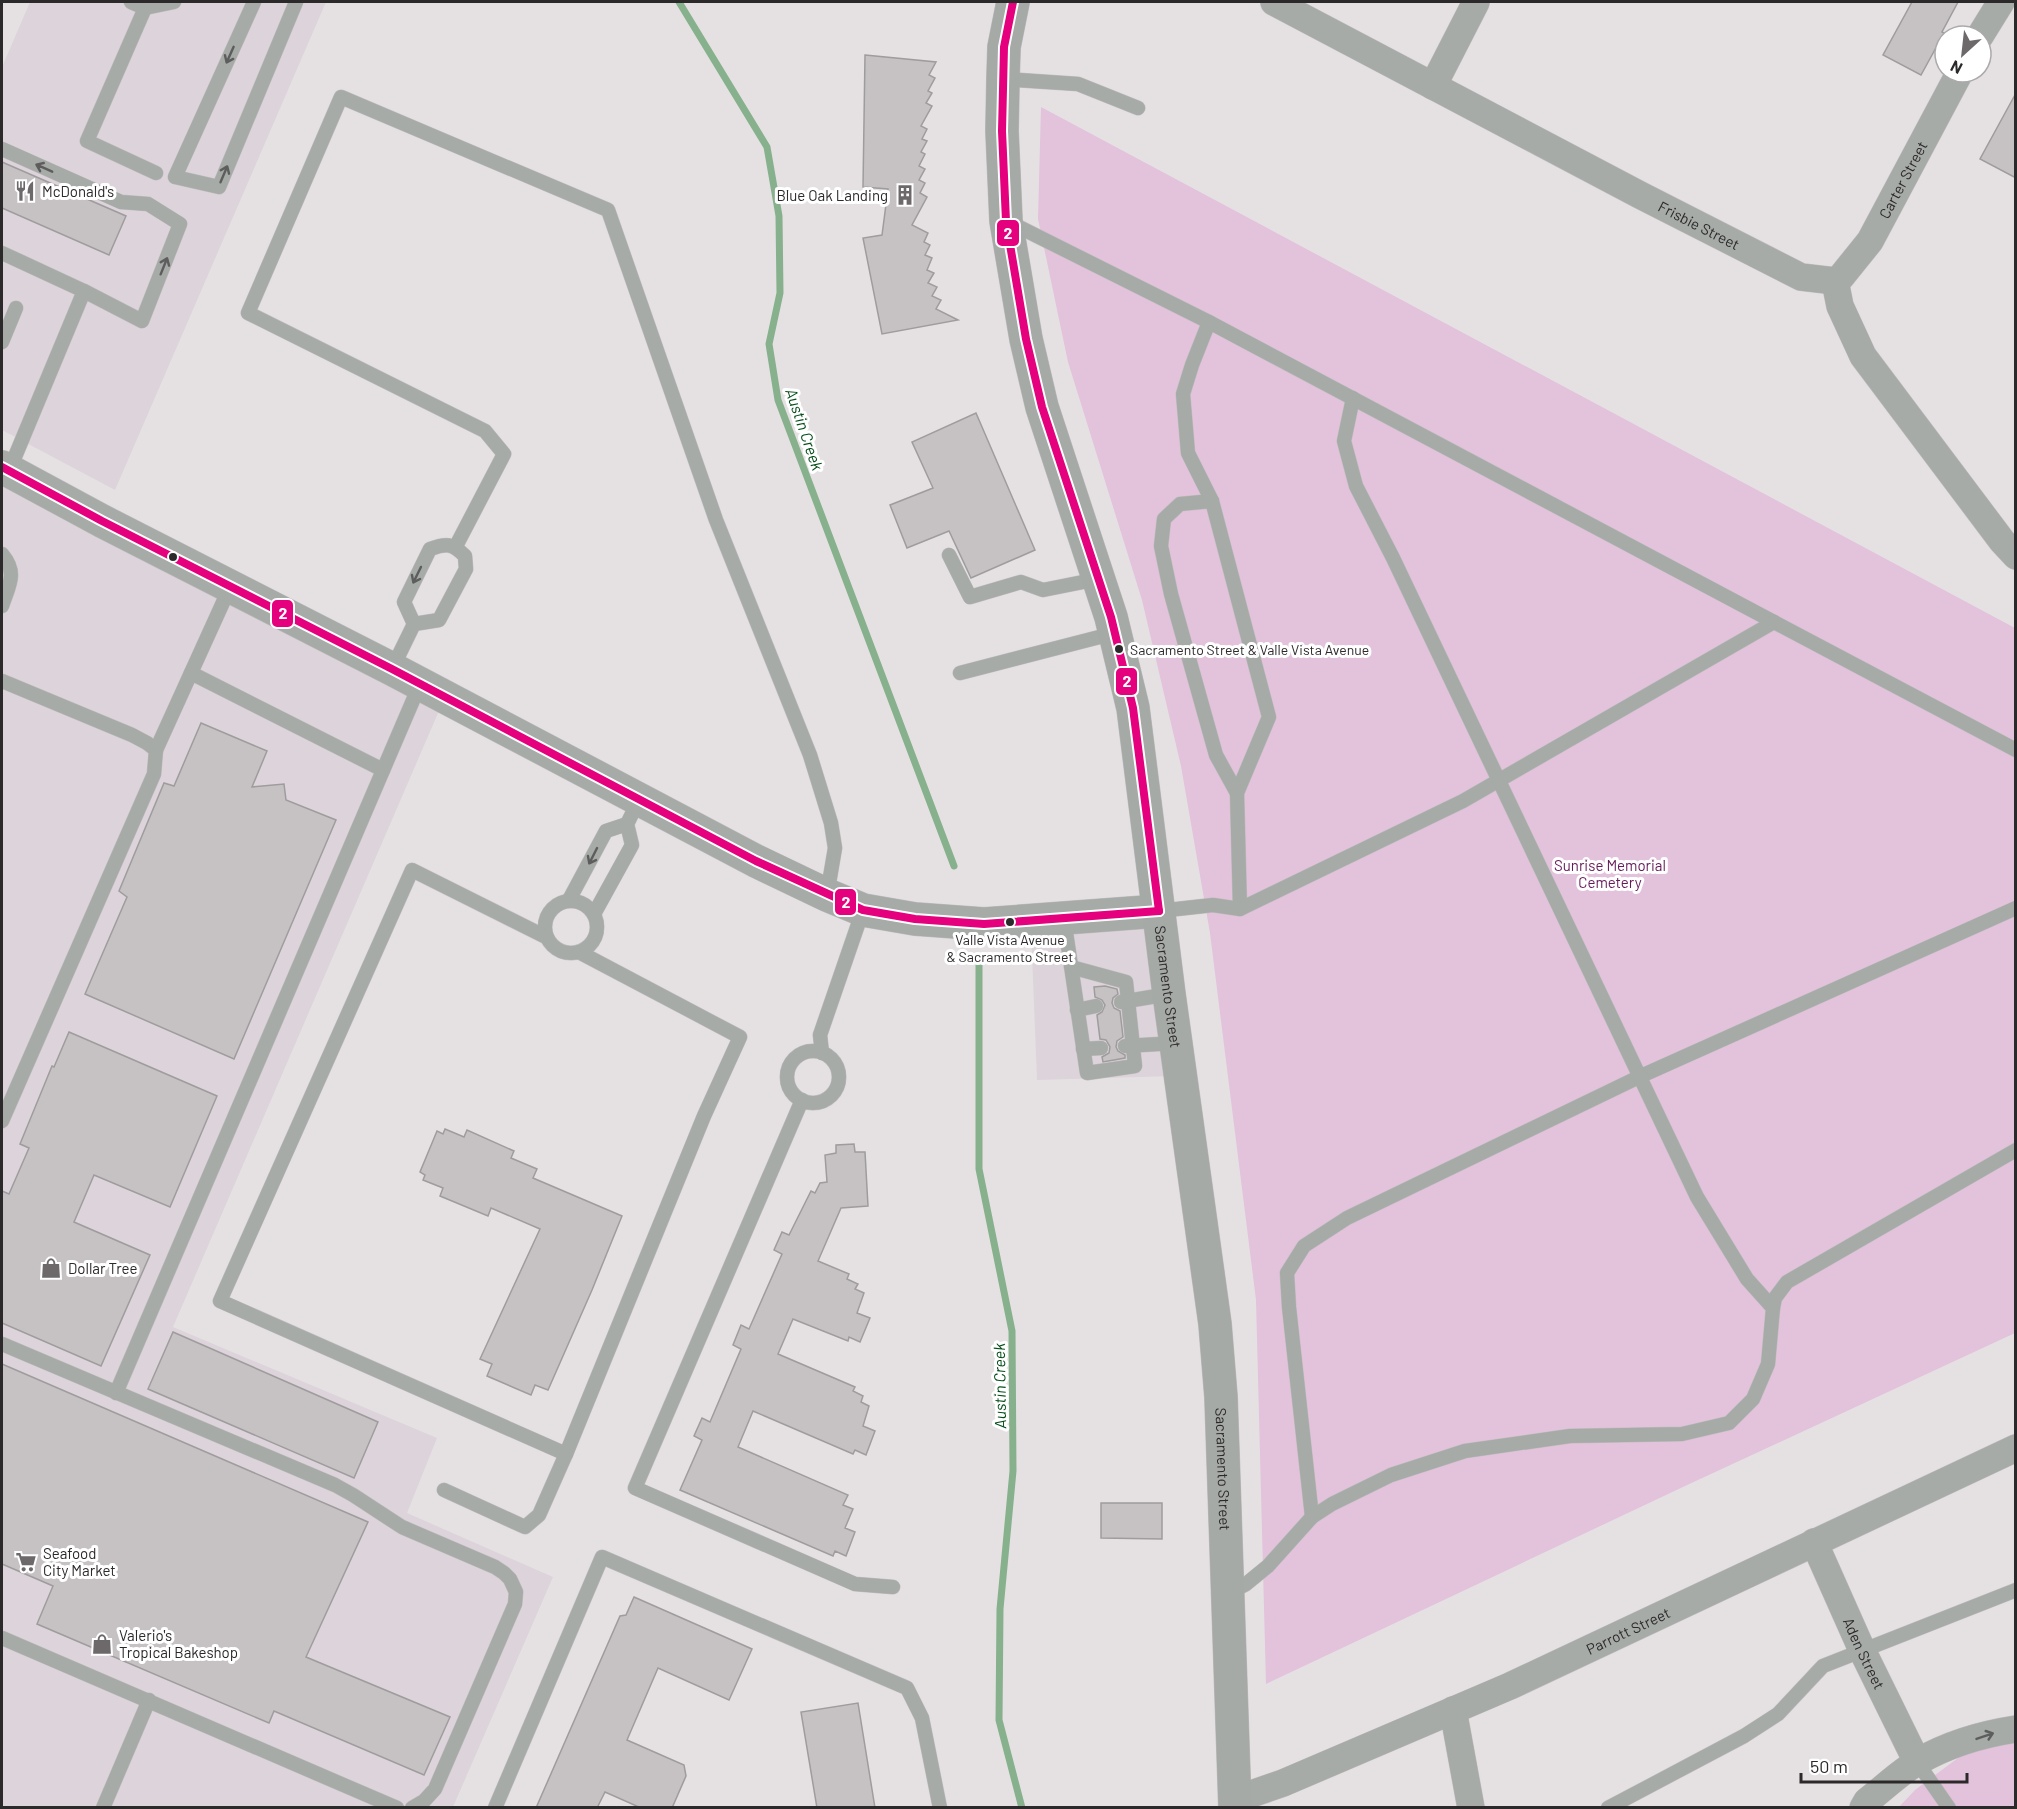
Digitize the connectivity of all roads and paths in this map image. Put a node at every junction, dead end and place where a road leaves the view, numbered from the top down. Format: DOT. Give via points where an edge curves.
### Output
graph roads {
  1 [pos="131,2"];
  2 [pos="174,2"];
  3 [pos="254,2"];
  4 [pos="296,2"];
  5 [pos="1013,2"];
  6 [pos="1274,2"];
  7 [pos="1476,2"];
  8 [pos="2001,2"];
  9 [pos="145,8"];
  10 [pos="1987,24"];
  11 [pos="1003,79"];
  12 [pos="1954,84"];
  13 [pos="1433,86"];
  14 [pos="1138,108"];
  15 [pos="2,149"];
  16 [pos="156,173"];
  17 [pos="1006,221"];
  18 [pos="2,254"];
  19 [pos="1835,280"];
  20 [pos="84,291"];
  21 [pos="16,308"];
  22 [pos="1209,321"];
  23 [pos="2,342"];
  24 [pos="1353,398"];
  25 [pos="5,469"];
  26 [pos="1212,501"];
  27 [pos="456,546"];
  28 [pos="2,554"];
  29 [pos="949,555"];
  30 [pos="2016,556"];
  31 [pos="1098,579"];
  32 [pos="230,587"];
  33 [pos="2,606"];
  34 [pos="1774,622"];
  35 [pos="414,624"];
  36 [pos="1114,633"];
  37 [pos="392,669"];
  38 [pos="191,673"];
  39 [pos="960,673"];
  40 [pos="2,681"];
  41 [pos="420,684"];
  42 [pos="156,750"];
  43 [pos="2016,750"];
  44 [pos="383,770"];
  45 [pos="1499,780"];
  46 [pos="1237,794"];
  47 [pos="633,811"];
  48 [pos="827,895"];
  49 [pos="569,900"];
  50 [pos="2016,908"];
  51 [pos="1240,909"];
  52 [pos="863,910"];
  53 [pos="1159,911"];
  54 [pos="594,914"];
  55 [pos="1064,919"];
  56 [pos="546,937"];
  57 [pos="579,952"];
  58 [pos="1071,967"];
  59 [pos="1169,994"];
  60 [pos="1123,1002"];
  61 [pos="1096,1006"];
  62 [pos="1077,1010"];
  63 [pos="1176,1043"];
  64 [pos="1128,1045"];
  65 [pos="1101,1048"];
  66 [pos="1083,1049"];
  67 [pos="822,1053"];
  68 [pos="1641,1076"];
  69 [pos="802,1100"];
  70 [pos="2,1121"];
  71 [pos="2016,1150"];
  72 [pos="1773,1308"];
  73 [pos="2,1344"];
  74 [pos="116,1393"];
  75 [pos="2016,1448"];
  76 [pos="566,1454"];
  77 [pos="444,1490"];
  78 [pos="1312,1518"];
  79 [pos="1814,1542"];
  80 [pos="893,1587"];
  81 [pos="2016,1590"];
  82 [pos="1229,1593"];
  83 [pos="2,1638"];
  84 [pos="1862,1650"];
  85 [pos="149,1701"];
  86 [pos="1453,1710"];
  87 [pos="2016,1729"];
  88 [pos="1917,1762"];
  89 [pos="1235,1804"];
  90 [pos="103,1808"];
  91 [pos="397,1808"];
  92 [pos="412,1808"];
  93 [pos="495,1808"];
  94 [pos="940,1808"];
  95 [pos="1471,1808"];
  96 [pos="1608,1808"];
  97 [pos="1863,1808"];
  98 [pos="1949,1808"];
  1 -- 9 [label="lane"];
  2 -- 9 [label="lane"];
  3 -- 4 [label="lane, one-way" via="175,177 219,187"];
  5 -- 11 [label="main road, Sacramento Street" via="1004,47"];
  6 -- 13 [label="street, Frisbie Street"];
  7 -- 13 [label="street"];
  8 -- 10 [label="street"];
  9 -- 16 [label="lane" via="87,141"];
  11 -- 14 [label="lane" via="1078,84"];
  11 -- 17 [label="main road, Sacramento Street"];
  12 -- 19 [label="street, Carter Street" via="1870,241"];
  13 -- 19 [label="street, Frisbie Street" via="1801,277"];
  20 -- 15 [label="lane, one-way" via="142,321 180,224 148,204 121,202"];
  17 -- 22 [label="lane"];
  17 -- 31 [label="main road, Sacramento Street" via="1042,407"];
  18 -- 20 [label="lane"];
  19 -- 30 [label="street" via="1840,306 1863,356"];
  20 -- 25 [label="lane"];
  21 -- 23 [label="lane"];
  22 -- 24 [label="lane"];
  22 -- 26 [label="lane" via="1184,394 1188,453"];
  24 -- 34 [label="lane"];
  24 -- 45 [label="lane" via="1344,441 1356,486"];
  25 -- 32 [label="street"];
  26 -- 46 [label="lane" via="1269,717"];
  26 -- 46 [label="lane" via="1180,504 1164,519 1161,546 1216,755"];
  27 -- 35 [label="lane" via="465,555 466,569 439,620"];
  27 -- 35 [label="lane, one-way" via="443,544 430,549 404,602"];
  27 -- 48 [label="lane" via="504,454 485,431 248,313 341,97 608,210 716,520 817,777 835,848"];
  28 -- 33 [label="lane" via="11,566 11,574"];
  29 -- 31 [label="lane" via="970,597 1021,582 1043,590"];
  31 -- 36 [label="main road, Sacramento Street"];
  32 -- 37 [label="street"];
  32 -- 38 [label="lane"];
  34 -- 43 [label="lane"];
  34 -- 45 [label="lane"];
  35 -- 37 [label="lane"];
  36 -- 39 [label="lane"];
  36 -- 53 [label="main road, Sacramento Street" via="1133,708"];
  37 -- 41 [label="street"];
  38 -- 42 [label="lane"];
  38 -- 44 [label="lane"];
  40 -- 42 [label="lane" via="132,735"];
  41 -- 44 [label="lane"];
  41 -- 47 [label="street"];
  42 -- 70 [label="lane" via="154,774"];
  44 -- 74 [label="lane"];
  45 -- 51 [label="lane"];
  45 -- 68 [label="lane"];
  46 -- 51 [label="lane"];
  47 -- 48 [label="street"];
  47 -- 49 [label="lane, one-way" via="606,831"];
  47 -- 54 [label="lane" via="632,845"];
  48 -- 52 [label="street"];
  49 -- 54 [label="lane" via="584,903"];
  49 -- 56 [label="lane" via="549,913"];
  50 -- 68 [label="lane"];
  51 -- 53 [label="lane" via="1214,905"];
  52 -- 55 [label="street" via="984,924"];
  52 -- 67 [label="lane" via="820,1035"];
  53 -- 55 [label="street"];
  53 -- 59 [label="main road, Sacramento Street"];
  54 -- 57 [label="lane" via="598,921 596,937"];
  55 -- 58 [label="lane"];
  56 -- 57 [label="lane" via="556,949 571,954"];
  56 -- 76 [label="lane" via="412,870 220,1301"];
  57 -- 76 [label="lane" via="740,1037"];
  58 -- 60 [label="lane" via="1126,982"];
  58 -- 62 [label="lane"];
  59 -- 60 [label="lane"];
  59 -- 63 [label="main road, Sacramento Street"];
  60 -- 64 [label="lane"];
  61 -- 62 [label="lane"];
  62 -- 66 [label="lane"];
  63 -- 64 [label="lane"];
  63 -- 82 [label="main road, Sacramento Street" via="1215,1324"];
  64 -- 66 [label="lane" via="1135,1066 1087,1073"];
  65 -- 66 [label="lane"];
  67 -- 69 [label="lane" via="813,1051 798,1057 789,1070 789,1086"];
  67 -- 69 [label="lane" via="839,1071 837,1089 824,1101"];
  68 -- 72 [label="lane" via="1697,1197 1747,1279"];
  68 -- 78 [label="lane" via="1347,1218 1304,1246 1287,1273"];
  69 -- 80 [label="lane" via="635,1488 855,1584"];
  71 -- 72 [label="lane" via="1786,1282"];
  72 -- 78 [label="lane" via="1768,1364 1753,1399 1729,1423 1682,1434 1570,1437 1465,1451 1391,1475"];
  73 -- 74 [label="lane"];
  74 -- 92 [label="lane" via="335,1485 402,1527 495,1567 510,1579 516,1592 515,1604 435,1789"];
  75 -- 79 [label="street, Parrott Street"];
  76 -- 77 [label="lane" via="539,1515 525,1527"];
  78 -- 82 [label="lane" via="1268,1566"];
  79 -- 84 [label="street, Aden Street"];
  79 -- 86 [label="street, Parrott Street"];
  81 -- 84 [label="lane"];
  82 -- 89 [label="main road, Sacramento Street"];
  83 -- 85 [label="lane"];
  84 -- 88 [label="street, Aden Street"];
  84 -- 96 [label="lane" via="1823,1666 1778,1714 1744,1736"];
  85 -- 90 [label="lane"];
  85 -- 91 [label="lane"];
  86 -- 89 [label="street, Parrott Street"];
  86 -- 95 [label="street"];
  88 -- 87 [label="street, one-way" via="1993,1733"];
  88 -- 97 [label="street"];
  88 -- 98 [label="lane"];
  93 -- 94 [label="lane" via="602,1557 907,1688 922,1719"];
}
